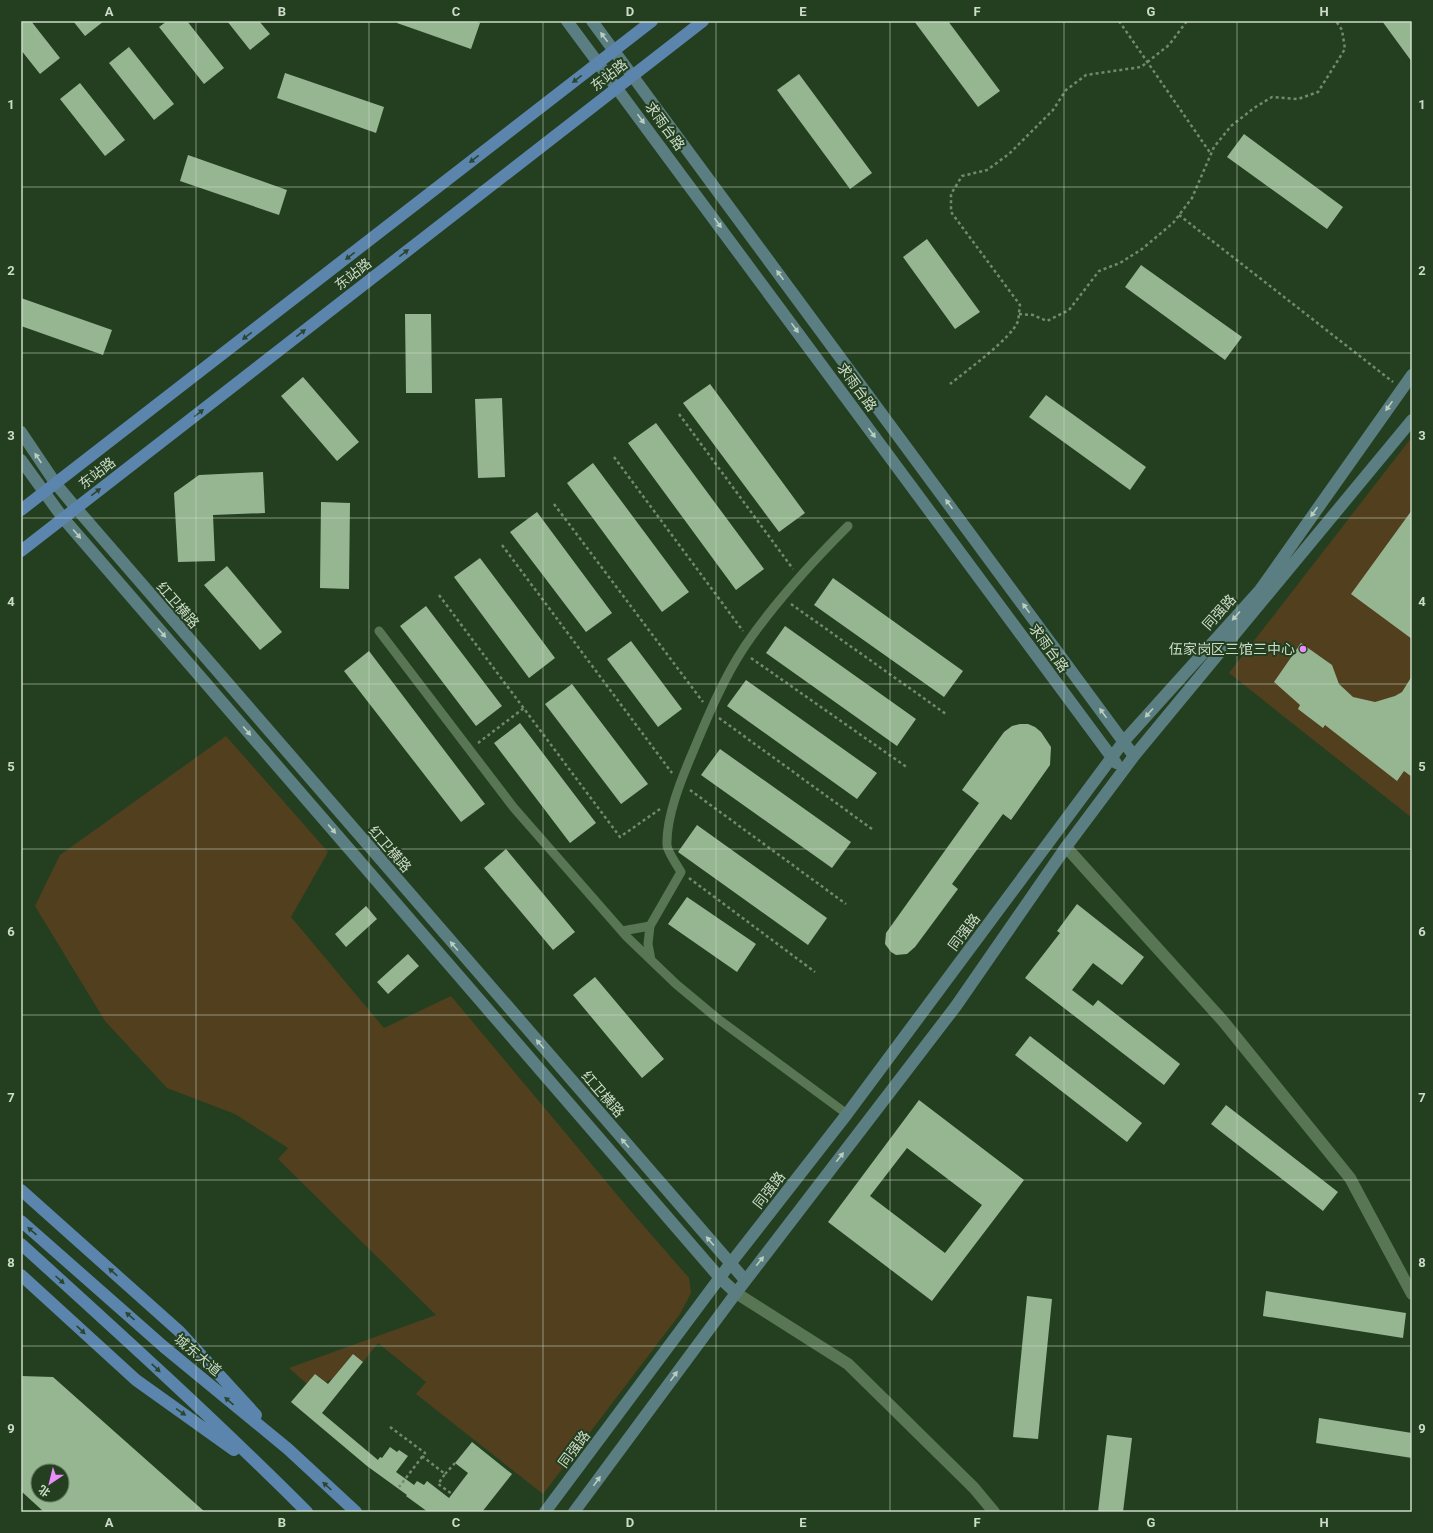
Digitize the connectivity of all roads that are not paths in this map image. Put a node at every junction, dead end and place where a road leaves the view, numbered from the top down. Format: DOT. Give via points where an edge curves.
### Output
graph roads {
  1 [pos="567,21"];
  2 [pos="592,21"];
  3 [pos="652,21"];
  4 [pos="703,21"];
  5 [pos="614,50"];
  6 [pos="599,62"];
  7 [pos="633,76"];
  8 [pos="618,87"];
  9 [pos="1412,374"];
  10 [pos="1412,420"];
  11 [pos="21,432"];
  12 [pos="21,460"];
  13 [pos="56,484"];
  14 [pos="44,493"];
  15 [pos="76,508"];
  16 [pos="21,510"];
  17 [pos="63,518"];
  18 [pos="848,526"];
  19 [pos="21,550"];
  20 [pos="379,631"];
  21 [pos="1124,741"];
  22 [pos="1134,756"];
  23 [pos="1111,758"];
  24 [pos="1123,772"];
  25 [pos="1066,847"];
  26 [pos="650,926"];
  27 [pos="622,931"];
  28 [pos="651,960"];
  29 [pos="847,1114"];
  30 [pos="21,1190"];
  31 [pos="21,1221"];
  32 [pos="21,1244"];
  33 [pos="730,1264"];
  34 [pos="21,1275"];
  35 [pos="720,1278"];
  36 [pos="745,1280"];
  37 [pos="736,1293"];
  38 [pos="1412,1294"];
  39 [pos="288,1449"];
  40 [pos="272,1477"];
  41 [pos="307,1512"];
  42 [pos="356,1512"];
  43 [pos="545,1512"];
  44 [pos="574,1512"];
  45 [pos="994,1512"];
  1 -- 6 [label="street, 求雨台路"];
  5 -- 2 [label="street, 求雨台路, one-way"];
  3 -- 5 [label="main road, 东站路"];
  4 -- 7 [label="main road, 东站路"];
  5 -- 6 [label="main road, 东站路"];
  5 -- 7 [label="street, 求雨台路"];
  6 -- 8 [label="street, 求雨台路"];
  6 -- 13 [label="main road, 东站路, one-way"];
  7 -- 8 [label="main road, 东站路"];
  21 -- 7 [label="street, 求雨台路, one-way"];
  15 -- 8 [label="main road, 东站路, one-way"];
  8 -- 23 [label="street, 求雨台路, one-way"];
  9 -- 21 [label="street, 同强路, one-way" via="1260,590"];
  10 -- 22 [label="street, 同强路"];
  13 -- 11 [label="street, 红卫横路, one-way"];
  12 -- 14 [label="street"];
  13 -- 14 [label="main road, 东站路"];
  13 -- 15 [label="street, 红卫横路"];
  14 -- 16 [label="main road, 东站路"];
  14 -- 17 [label="street"];
  15 -- 17 [label="main road, 东站路"];
  33 -- 15 [label="street, 红卫横路, one-way"];
  17 -- 19 [label="main road, 东站路"];
  17 -- 35 [label="street, one-way"];
  18 -- 26 [label="lane" via="782,598 750,640 722,686 680,783 670,822 667,846 681,872"];
  20 -- 27 [label="lane" via="514,808"];
  21 -- 22 [label="street, 求雨台路"];
  21 -- 23 [label="street, 同强路"];
  22 -- 24 [label="street, 同强路"];
  23 -- 24 [label="street, 求雨台路"];
  23 -- 29 [label="street, 同强路"];
  24 -- 25 [label="street, 同强路"];
  36 -- 25 [label="street, 同强路, one-way" via="956,1006"];
  25 -- 38 [label="street" via="1223,1021 1350,1178"];
  26 -- 27 [label="lane"];
  26 -- 28 [label="lane" via="648,944"];
  27 -- 28 [label="lane"];
  28 -- 29 [label="lane" via="718,1019"];
  29 -- 33 [label="street, 同强路"];
  39 -- 30 [label="main road, one-way" via="180,1332"];
  39 -- 31 [label="main road, 城东大道, one-way" via="164,1347"];
  32 -- 40 [label="main road, one-way"];
  33 -- 35 [label="street, 同强路"];
  33 -- 36 [label="street, 红卫横路"];
  34 -- 40 [label="main road, one-way" via="136,1380"];
  35 -- 37 [label="street"];
  35 -- 43 [label="street, 同强路"];
  36 -- 37 [label="street, 同强路"];
  44 -- 37 [label="street, 同强路, one-way"];
  37 -- 45 [label="street" via="848,1364 974,1488"];
  42 -- 39 [label="main road, 城东大道, one-way"];
  40 -- 41 [label="main road"];
}
